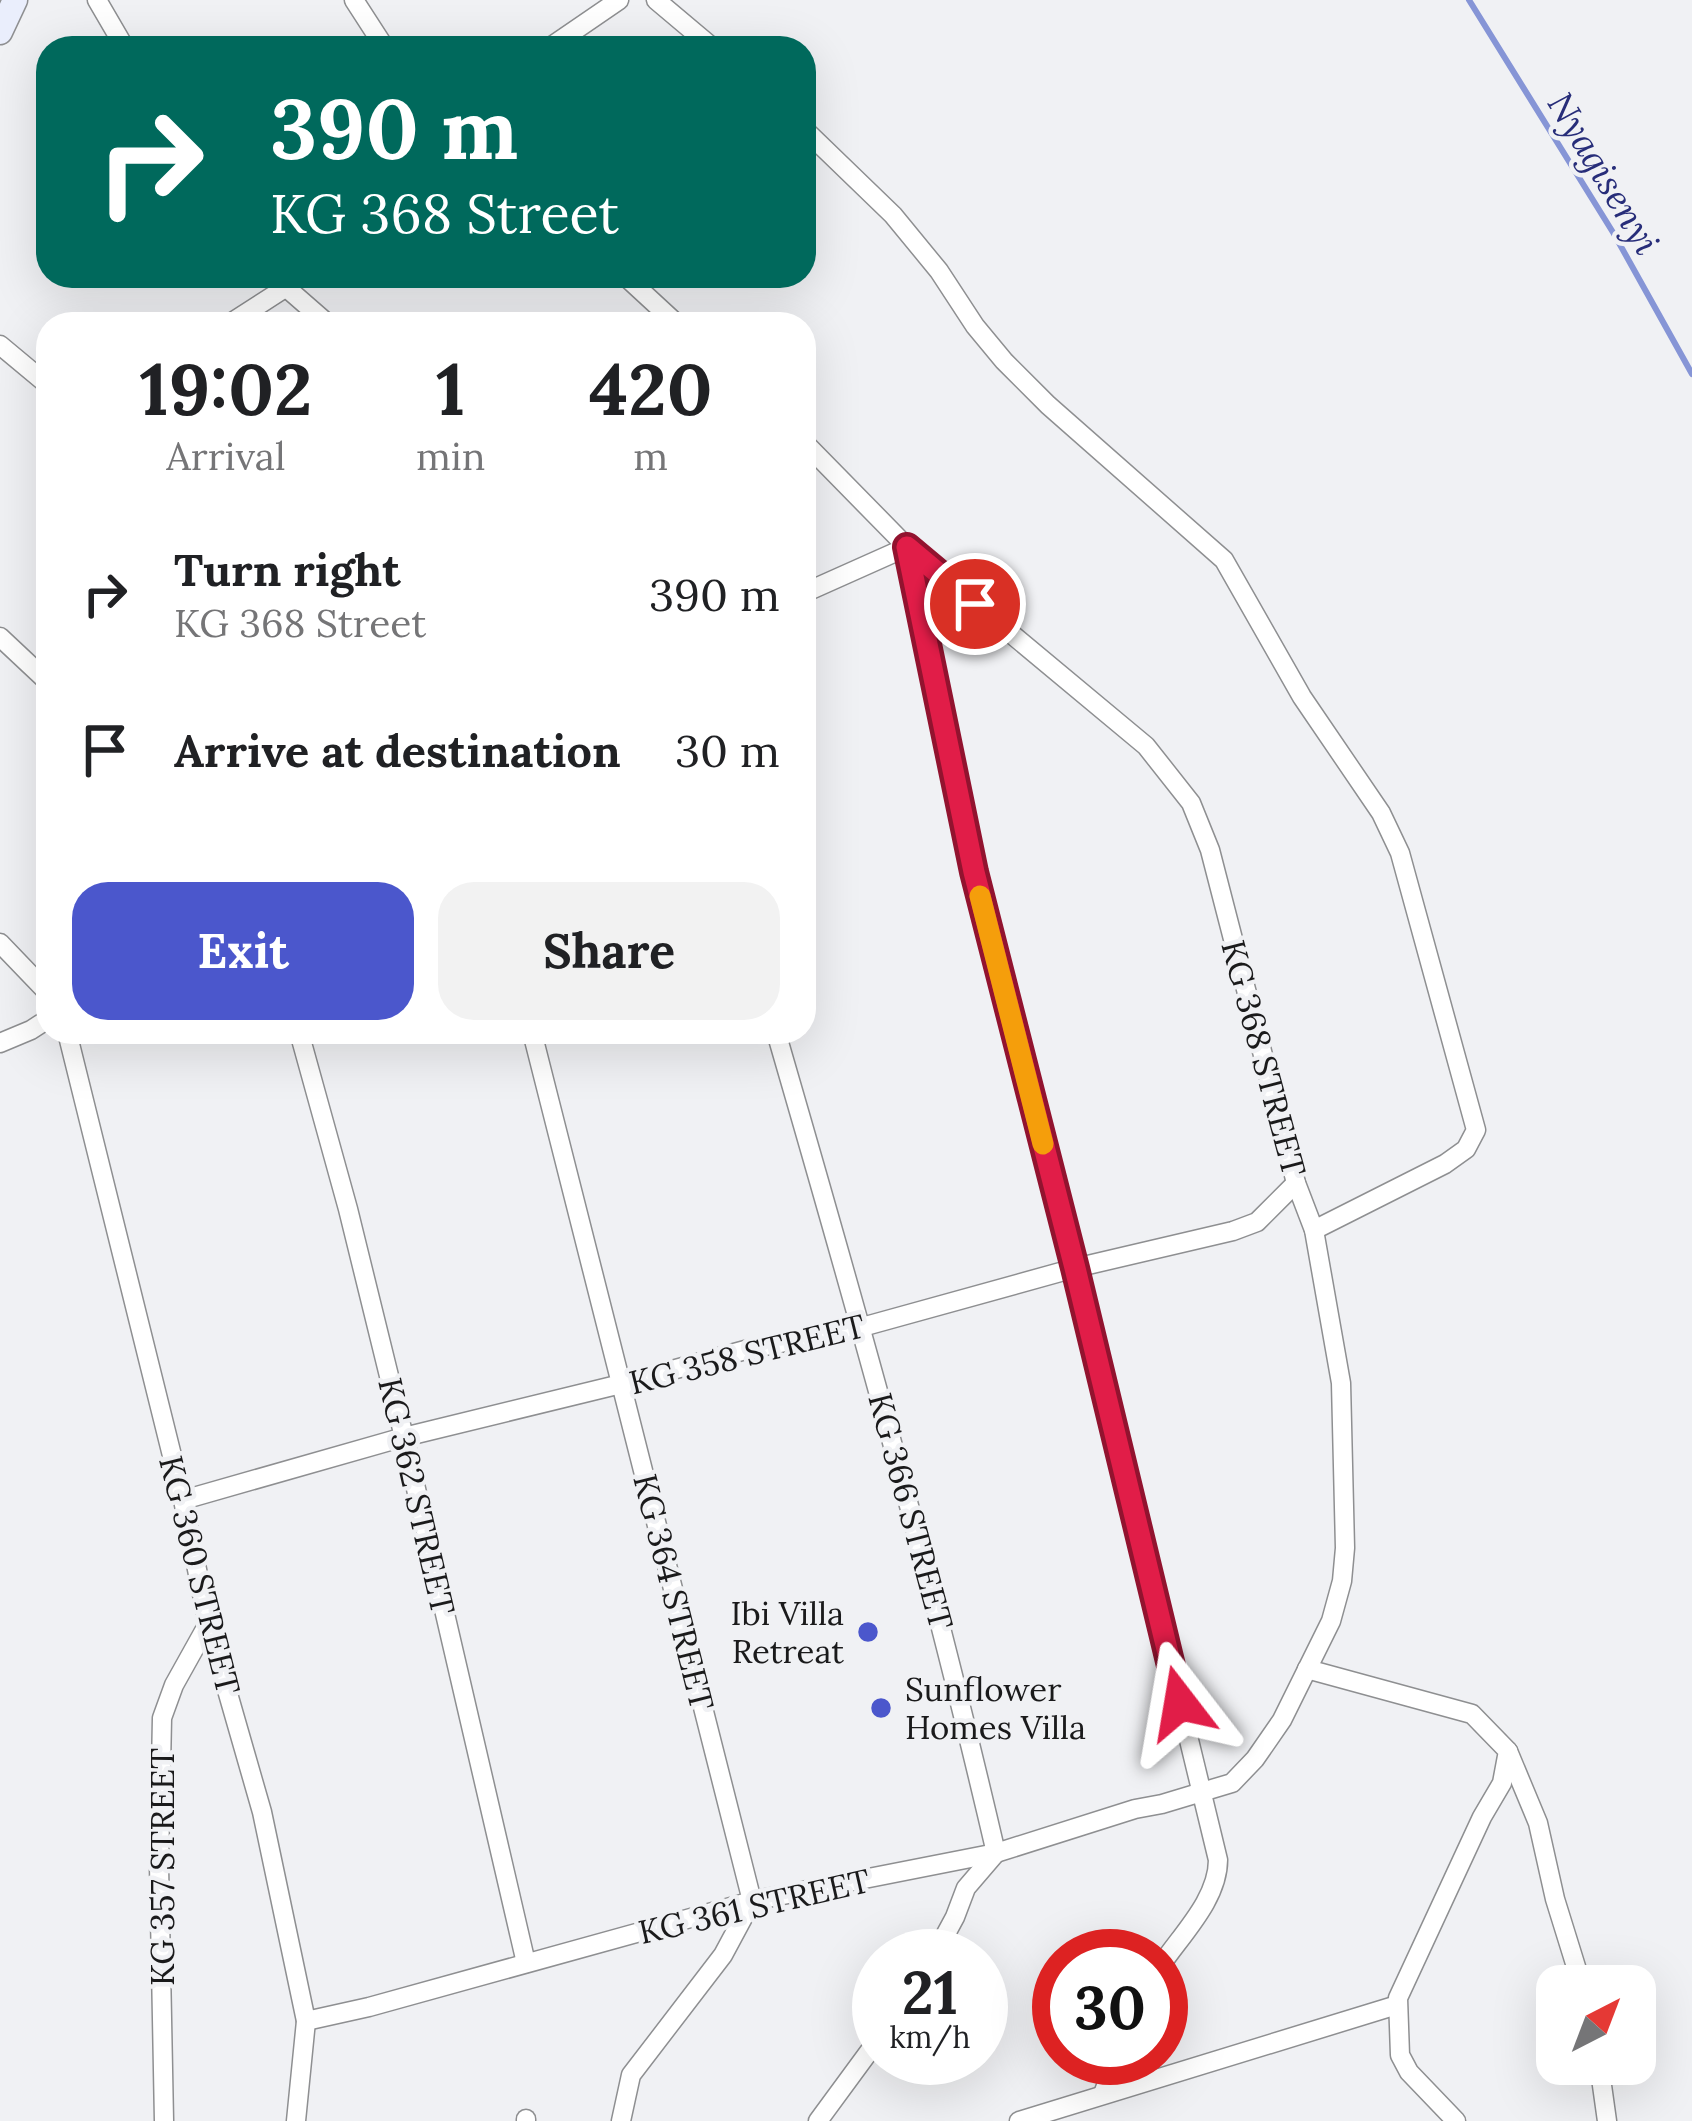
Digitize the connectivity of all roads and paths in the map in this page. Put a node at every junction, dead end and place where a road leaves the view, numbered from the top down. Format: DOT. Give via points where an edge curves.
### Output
graph roads {
  1 [pos="15,0"];
  2 [pos="97,0"];
  3 [pos="354,0"];
  4 [pos="619,0"];
  5 [pos="656,0"];
  6 [pos="0,32"];
  7 [pos="117,36"];
  8 [pos="377,36"];
  9 [pos="565,36"];
  10 [pos="698,36"];
  11 [pos="816,141"];
  12 [pos="276,288"];
  13 [pos="294,288"];
  14 [pos="638,288"];
  15 [pos="245,312"];
  16 [pos="317,312"];
  17 [pos="663,312"];
  18 [pos="0,345"];
  19 [pos="36,375"];
  20 [pos="816,454"];
  21 [pos="907,547"];
  22 [pos="816,588"];
  23 [pos="0,637"];
  24 [pos="36,671"];
  25 [pos="0,943"];
  26 [pos="36,980"];
  27 [pos="36,1027"];
  28 [pos="0,1043"];
  29 [pos="70,1044"];
  30 [pos="302,1044"];
  31 [pos="535,1044"];
  32 [pos="779,1044"];
  33 [pos="1296,1183"];
  34 [pos="1314,1230"];
  35 [pos="1075,1268"];
  36 [pos="862,1327"];
  37 [pos="621,1384"];
  38 [pos="404,1436"];
  39 [pos="183,1500"];
  40 [pos="208,1624"];
  41 [pos="1307,1669"];
  42 [pos="1508,1751"];
  43 [pos="1201,1790"];
  44 [pos="997,1853"];
  45 [pos="752,1901"];
  46 [pos="949,1929"];
  47 [pos="1186,1929"];
  48 [pos="526,1963"];
  49 [pos="1575,1965"];
  50 [pos="1397,2005"];
  51 [pos="306,2021"];
  52 [pos="852,2075"];
  53 [pos="1106,2085"];
  54 [pos="1601,2085"];
  55 [pos="1103,2094"];
  56 [pos="164,2121"];
  57 [pos="296,2121"];
  58 [pos="621,2121"];
  59 [pos="818,2121"];
  60 [pos="1019,2121"];
  61 [pos="1456,2121"];
  62 [pos="1607,2121"];
  1 -- 6 [label="main road"];
  2 -- 7 [label="street"];
  3 -- 8 [label="street"];
  4 -- 9 [label="street"];
  5 -- 10 [label="street"];
  11 -- 34 [label="street" via="892,215 1004,361 1224,560 1393,836 1476,1130 1444,1164"];
  12 -- 15 [label="street"];
  13 -- 16 [label="street"];
  14 -- 17 [label="street"];
  18 -- 19 [label="street"];
  20 -- 21 [label="street, KG 368 STREET"];
  21 -- 22 [label="street"];
  21 -- 33 [label="street, KG 368 STREET" via="1146,746 1191,803"];
  21 -- 35 [label="street" via="974,872"];
  23 -- 24 [label="street"];
  25 -- 26 [label="street"];
  27 -- 28 [label="street"];
  29 -- 39 [label="street, KG 360 STREET"];
  30 -- 38 [label="street, KG 362 STREET"];
  31 -- 37 [label="street, KG 364 STREET"];
  32 -- 36 [label="street, KG 366 STREET"];
  33 -- 34 [label="street, KG 368 STREET"];
  33 -- 35 [label="street, KG 358 STREET" via="1257,1222"];
  34 -- 41 [label="street, KG 368 STREET" via="1341,1383 1345,1548 1331,1621"];
  35 -- 36 [label="street, KG 358 STREET"];
  35 -- 43 [label="street"];
  36 -- 37 [label="street, KG 358 STREET"];
  36 -- 44 [label="street, KG 366 STREET"];
  37 -- 38 [label="street, KG 358 STREET"];
  37 -- 45 [label="street, KG 364 STREET"];
  38 -- 39 [label="street, KG 358 STREET"];
  38 -- 48 [label="street, KG 362 STREET"];
  39 -- 40 [label="street, KG 360 STREET"];
  40 -- 51 [label="street, KG 360 STREET" via="262,1812"];
  40 -- 56 [label="street, KG 357 STREET" via="162,1718"];
  41 -- 42 [label="street" via="1472,1714"];
  41 -- 43 [label="street, KG 368 STREET" via="1256,1759 1232,1783"];
  42 -- 49 [label="street" via="1538,1823"];
  42 -- 50 [label="street" via="1502,1783"];
  43 -- 44 [label="street, KG 361 STREET"];
  43 -- 47 [label="street" via="1218,1877"];
  44 -- 45 [label="street, KG 361 STREET"];
  44 -- 46 [label="street" via="966,1888"];
  45 -- 48 [label="street, KG 361 STREET"];
  45 -- 58 [label="street" via="723,1954 631,2075"];
  48 -- 51 [label="street, KG 361 STREET"];
  50 -- 55 [label="street"];
  50 -- 61 [label="street" via="1400,2055"];
  51 -- 57 [label="street, KG 360 STREET"];
  52 -- 59 [label="street"];
  53 -- 55 [label="street"];
  54 -- 62 [label="street"];
  55 -- 60 [label="street"];
}
